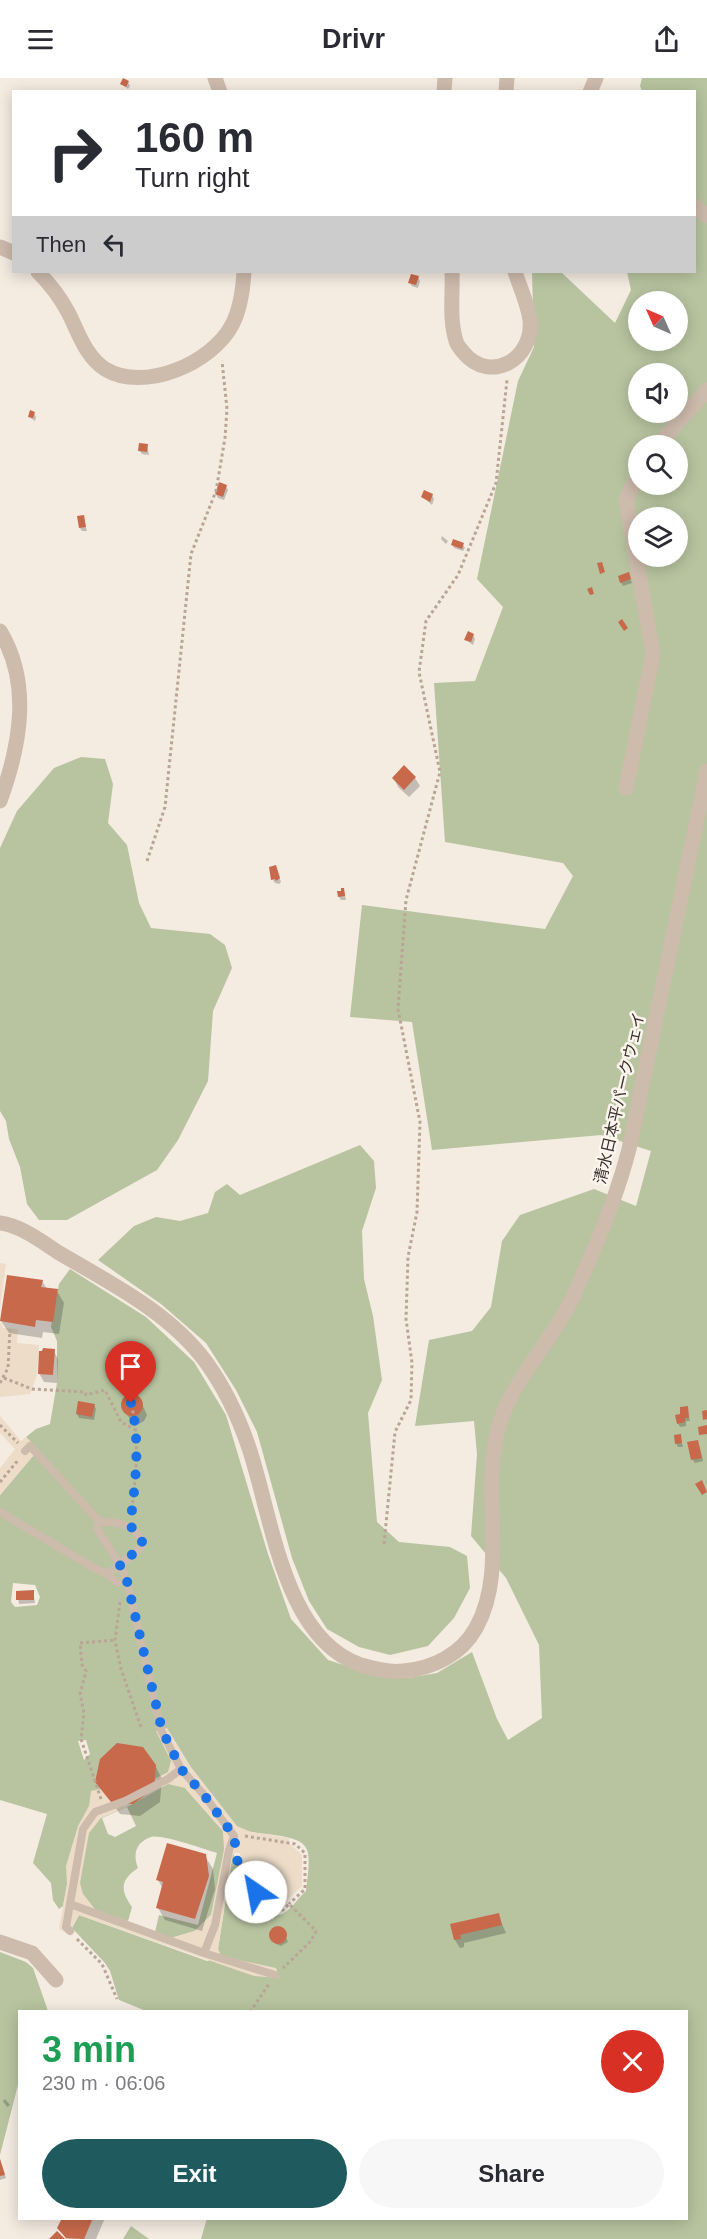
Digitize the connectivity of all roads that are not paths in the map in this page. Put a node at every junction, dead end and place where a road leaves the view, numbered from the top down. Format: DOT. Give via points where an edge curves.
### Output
graph roads {
  1 [pos="39,273"];
  2 [pos="244,273"];
  3 [pos="452,273"];
  4 [pos="515,273"];
  5 [pos="707,390"];
  6 [pos="667,435"];
  7 [pos="628,495"];
  8 [pos="0,631"];
  9 [pos="707,771"];
  10 [pos="626,788"];
  11 [pos="0,801"];
  12 [pos="0,1223"];
  13 [pos="26,1451"];
  14 [pos="0,1512"];
  15 [pos="99,1521"];
  16 [pos="119,1563"];
  17 [pos="107,1574"];
  18 [pos="118,1583"];
  19 [pos="181,1769"];
  20 [pos="70,1904"];
  21 [pos="70,1931"];
  22 [pos="0,1942"];
  23 [pos="204,1953"];
  24 [pos="275,1975"];
  25 [pos="56,1980"];
  1 -- 2 [label="street" via="67,310 88,351 105,369 138,377 182,369 220,341 232,325"];
  3 -- 4 [label="street" via="456,343 468,358 496,368 520,354 528,340 530,321"];
  5 -- 6 [label="street"];
  7 -- 10 [label="street" via="626,500 653,654"];
  8 -- 11 [label="street" via="10,647 21,693 18,736"];
  9 -- 12 [label="street, 清水日本平パークウェイ" via="619,1188 567,1310 507,1405 500,1423 491,1472 489,1591 475,1630 450,1657 431,1666 396,1672 354,1663 316,1633 292,1592 234,1408 207,1363 154,1312 25,1232"];
  13 -- 15 [label="lane" via="30,1446"];
  14 -- 17 [label="lane"];
  15 -- 16 [label="lane" via="97,1529"];
  15 -- 16 [label="lane" via="130,1526 138,1533 143,1544"];
  16 -- 17 [label="lane"];
  16 -- 19 [label="lane" via="127,1581 159,1721"];
  17 -- 18 [label="lane"];
  19 -- 20 [label="lane" via="125,1801 95,1812 83,1829"];
  19 -- 23 [label="lane" via="234,1836 215,1925"];
  20 -- 21 [label="lane" via="66,1927"];
  20 -- 23 [label="lane"];
  22 -- 25 [label="street" via="32,1953"];
  23 -- 24 [label="lane"];
}
